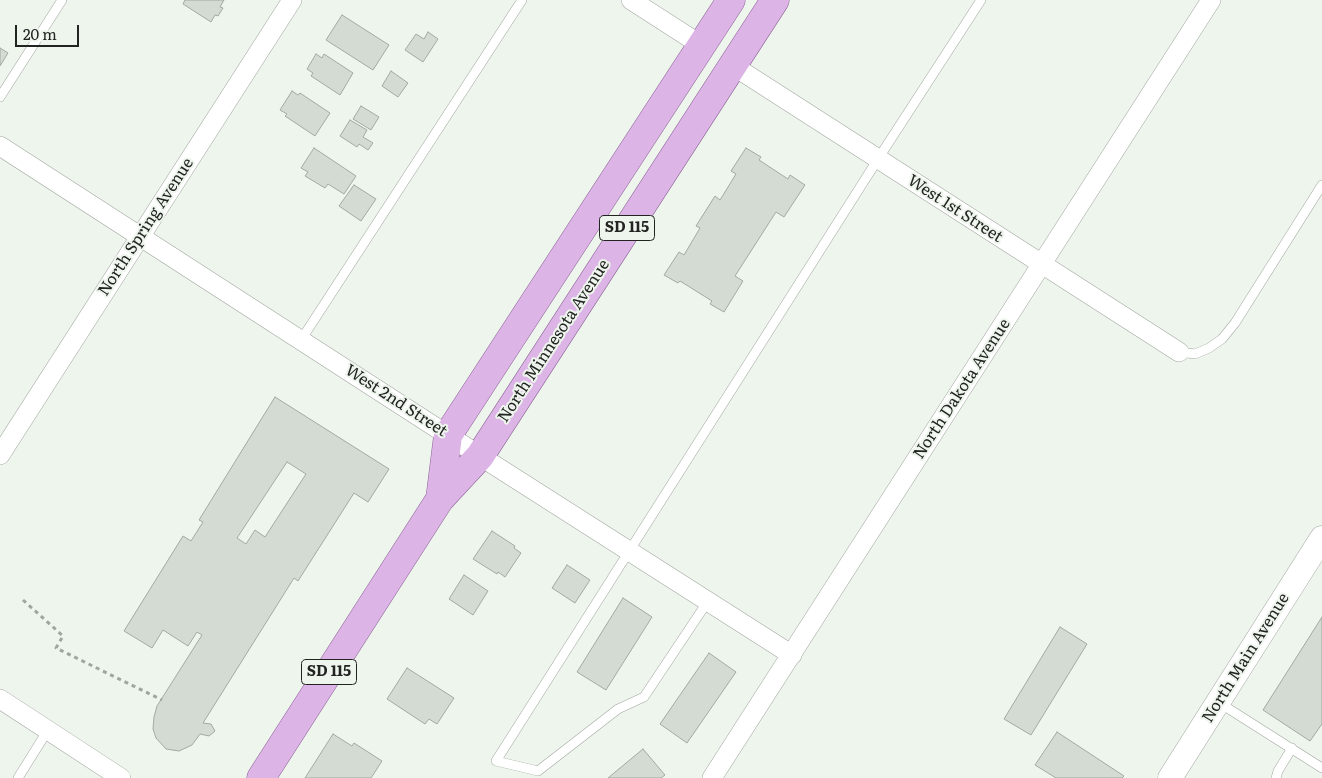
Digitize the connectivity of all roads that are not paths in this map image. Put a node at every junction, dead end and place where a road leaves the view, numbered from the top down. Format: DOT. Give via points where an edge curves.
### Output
graph roads {
  1 [pos="62,0"];
  2 [pos="292,0"];
  3 [pos="522,0"];
  4 [pos="631,0"];
  5 [pos="731,0"];
  6 [pos="775,0"];
  7 [pos="981,0"];
  8 [pos="1211,0"];
  9 [pos="701,45"];
  10 [pos="732,65"];
  11 [pos="0,97"];
  12 [pos="0,146"];
  13 [pos="878,159"];
  14 [pos="1322,185"];
  15 [pos="140,235"];
  16 [pos="1041,264"];
  17 [pos="301,340"];
  18 [pos="1179,352"];
  19 [pos="448,435"];
  20 [pos="0,455"];
  21 [pos="480,456"];
  22 [pos="440,499"];
  23 [pos="1322,538"];
  24 [pos="629,551"];
  25 [pos="708,601"];
  26 [pos="792,655"];
  27 [pos="0,699"];
  28 [pos="1218,702"];
  29 [pos="48,730"];
  30 [pos="1292,748"];
  31 [pos="1322,768"];
  32 [pos="18,778"];
  33 [pos="121,778"];
  34 [pos="261,778"];
  35 [pos="712,778"];
  36 [pos="1170,778"];
  37 [pos="1276,778"];
  1 -- 11 [label="lane"];
  2 -- 15 [label="street, North Spring Avenue"];
  3 -- 17 [label="lane"];
  4 -- 9 [label="street"];
  5 -- 9 [label="main road, North Minnesota Avenue / SD 115"];
  6 -- 10 [label="main road, North Minnesota Avenue / SD 115"];
  7 -- 13 [label="lane"];
  8 -- 16 [label="street, North Dakota Avenue"];
  9 -- 19 [label="main road, North Minnesota Avenue / SD 115"];
  10 -- 13 [label="street, West 1st Street"];
  10 -- 21 [label="main road, North Minnesota Avenue / SD 115"];
  12 -- 15 [label="street, West 2nd Street"];
  13 -- 16 [label="street, West 1st Street"];
  13 -- 24 [label="lane"];
  14 -- 18 [label="lane" via="1222,339 1195,354"];
  15 -- 17 [label="street, West 2nd Street"];
  15 -- 20 [label="street, North Spring Avenue"];
  16 -- 18 [label="street, West 1st Street"];
  16 -- 26 [label="street, North Dakota Avenue"];
  17 -- 19 [label="street, West 2nd Street"];
  19 -- 21 [label="street, West 2nd Street"];
  19 -- 22 [label="main road, North Minnesota Avenue / SD 115"];
  21 -- 22 [label="main road, North Minnesota Avenue / SD 115"];
  21 -- 24 [label="street, West 2nd Street"];
  22 -- 34 [label="main road, North Minnesota Avenue / SD 115"];
  23 -- 28 [label="street, North Main Avenue"];
  24 -- 25 [label="street, West 2nd Street"];
  24 -- 25 [label="lane" via="496,761 538,771 618,709 644,697"];
  25 -- 26 [label="street, West 2nd Street"];
  26 -- 35 [label="street, North Dakota Avenue"];
  27 -- 29 [label="street"];
  28 -- 30 [label="lane"];
  28 -- 36 [label="street, North Main Avenue"];
  29 -- 32 [label="lane"];
  29 -- 33 [label="street"];
  30 -- 31 [label="lane"];
  30 -- 37 [label="lane"];
}
